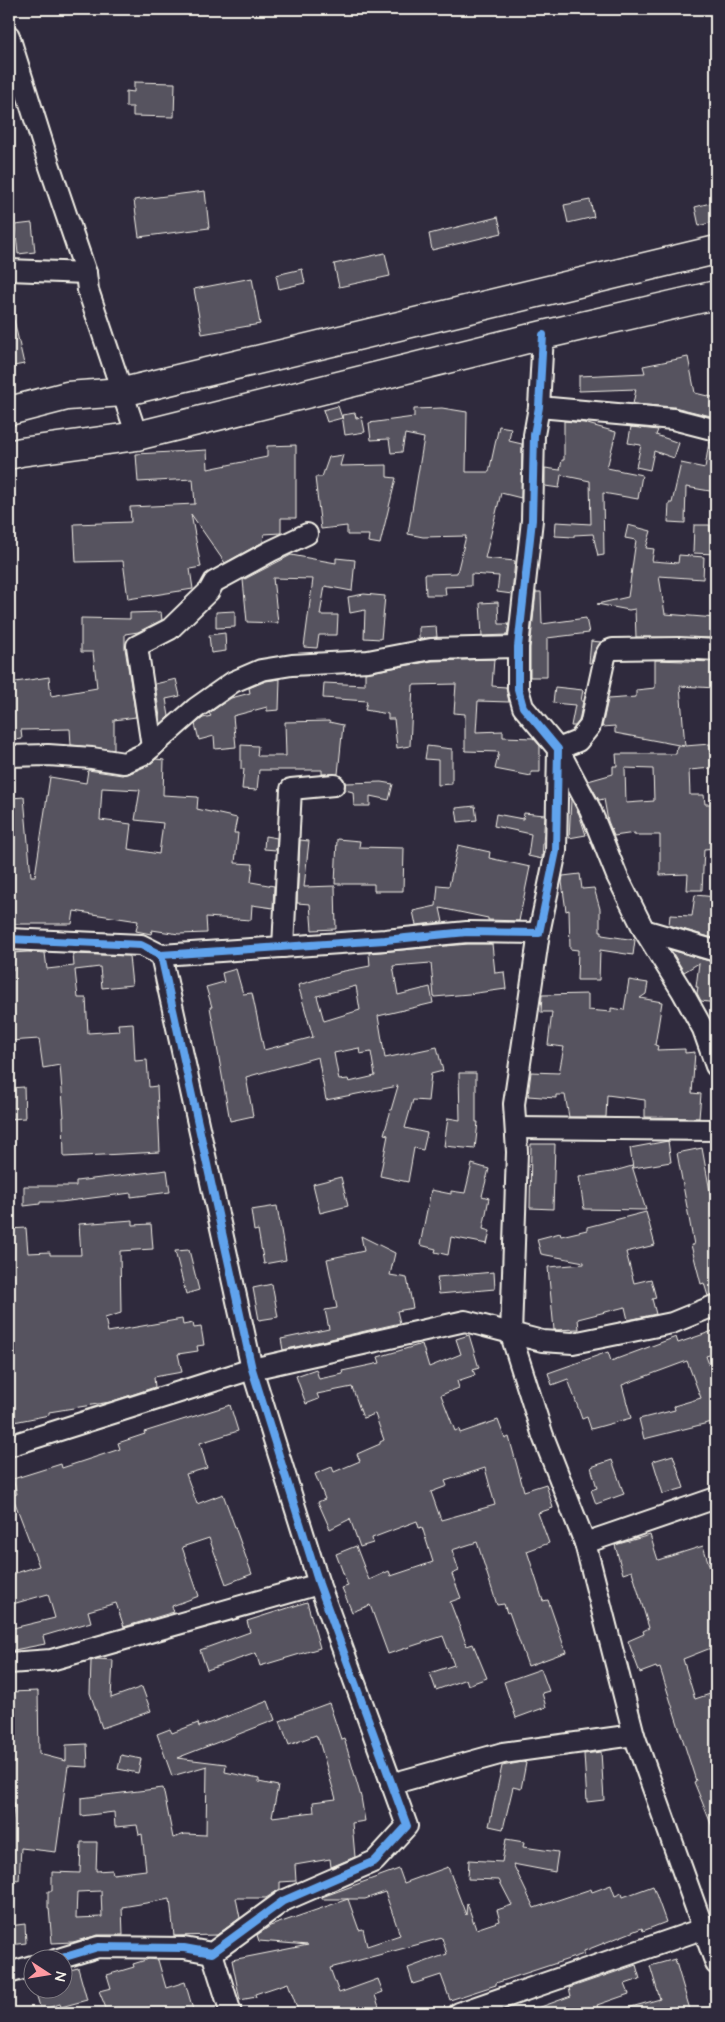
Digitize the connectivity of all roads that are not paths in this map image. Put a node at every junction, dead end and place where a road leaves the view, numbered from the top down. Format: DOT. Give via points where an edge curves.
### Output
graph roads {
  1 [pos="9,36"];
  2 [pos="716,250"];
  3 [pos="9,270"];
  4 [pos="86,273"];
  5 [pos="716,295"];
  6 [pos="543,335"];
  7 [pos="123,392"];
  8 [pos="539,407"];
  9 [pos="9,411"];
  10 [pos="716,430"];
  11 [pos="137,436"];
  12 [pos="9,455"];
  13 [pos="307,534"];
  14 [pos="518,647"];
  15 [pos="716,650"];
  16 [pos="152,747"];
  17 [pos="558,750"];
  18 [pos="9,756"];
  19 [pos="334,785"];
  20 [pos="644,930"];
  21 [pos="539,933"];
  22 [pos="9,939"];
  23 [pos="283,946"];
  24 [pos="716,951"];
  25 [pos="161,955"];
  26 [pos="716,1066"];
  27 [pos="516,1128"];
  28 [pos="716,1130"];
  29 [pos="716,1304"];
  30 [pos="511,1334"];
  31 [pos="252,1368"];
  32 [pos="9,1446"];
  33 [pos="716,1498"];
  34 [pos="585,1543"];
  35 [pos="319,1584"];
  36 [pos="9,1663"];
  37 [pos="634,1735"];
  38 [pos="390,1784"];
  39 [pos="705,1928"];
  40 [pos="212,1954"];
  41 [pos="72,1955"];
  42 [pos="716,1964"];
  43 [pos="22,1969"];
  44 [pos="9,1973"];
  45 [pos="231,2013"];
  46 [pos="459,2013"];
  1 -- 4 [label="street"];
  2 -- 7 [label="highway"];
  3 -- 4 [label="street"];
  4 -- 7 [label="street" via="88,290"];
  5 -- 6 [label="highway"];
  6 -- 8 [label="street"];
  6 -- 11 [label="highway"];
  7 -- 9 [label="highway" via="67,396"];
  7 -- 11 [label="street"];
  8 -- 10 [label="street" via="673,420"];
  8 -- 14 [label="street" via="534,435 532,520"];
  11 -- 12 [label="highway"];
  13 -- 16 [label="street" via="214,582 209,591 170,629 138,646"];
  14 -- 16 [label="street" via="431,649 368,661 261,670 218,692"];
  14 -- 17 [label="street" via="518,689 523,707"];
  15 -- 17 [label="street" via="608,651 590,726 578,741"];
  16 -- 18 [label="street" via="124,763 48,755"];
  17 -- 20 [label="street" via="590,809 617,876"];
  17 -- 21 [label="street" via="556,851"];
  19 -- 23 [label="street" via="291,789"];
  20 -- 24 [label="street"];
  20 -- 26 [label="street" via="703,1029"];
  21 -- 23 [label="street" via="467,932"];
  21 -- 27 [label="street" via="514,1104"];
  22 -- 25 [label="street" via="141,944"];
  23 -- 25 [label="street"];
  25 -- 31 [label="street"];
  27 -- 28 [label="street"];
  27 -- 30 [label="street"];
  29 -- 30 [label="street" via="672,1323 573,1343"];
  30 -- 31 [label="street" via="465,1321"];
  30 -- 34 [label="street" via="543,1436"];
  31 -- 32 [label="street"];
  31 -- 35 [label="street"];
  33 -- 34 [label="street"];
  34 -- 37 [label="street"];
  35 -- 36 [label="street" via="52,1660"];
  35 -- 38 [label="street"];
  37 -- 38 [label="street" via="503,1753"];
  37 -- 39 [label="street"];
  38 -- 40 [label="street" via="407,1826 375,1861 283,1902"];
  39 -- 42 [label="street"];
  39 -- 46 [label="street"];
  40 -- 41 [label="street" via="184,1948 98,1947"];
  40 -- 45 [label="street"];
  43 -- 44 [label="street"];
}
